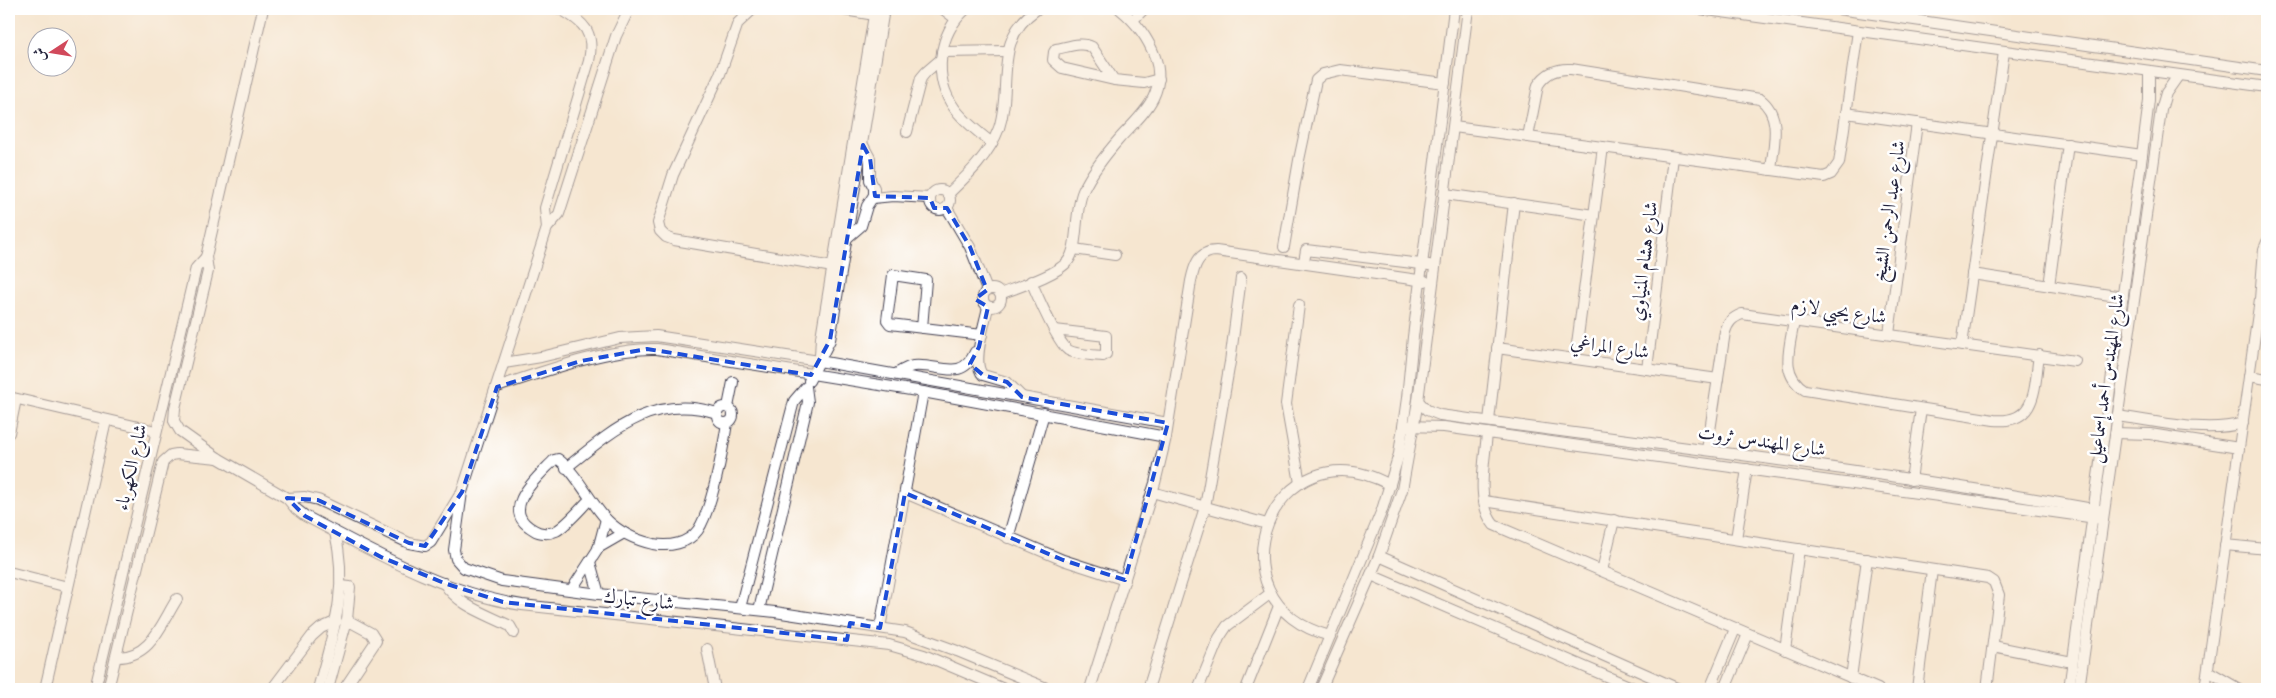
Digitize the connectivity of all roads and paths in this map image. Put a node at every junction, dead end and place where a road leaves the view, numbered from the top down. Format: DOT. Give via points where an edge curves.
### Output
graph roads {
  1 [pos="263,9"];
  2 [pos="560,9"];
  3 [pos="567,9"];
  4 [pos="581,9"];
  5 [pos="629,9"];
  6 [pos="753,9"];
  7 [pos="838,9"];
  8 [pos="884,9"];
  9 [pos="943,9"];
  10 [pos="966,9"];
  11 [pos="1037,9"];
  12 [pos="1120,9"];
  13 [pos="1144,9"];
  14 [pos="1454,9"];
  15 [pos="1468,9"];
  16 [pos="1700,9"];
  17 [pos="1838,9"];
  18 [pos="875,12"];
  19 [pos="1024,14"];
  20 [pos="956,18"];
  21 [pos="1133,20"];
  22 [pos="1858,31"];
  23 [pos="1008,51"];
  24 [pos="2004,52"];
  25 [pos="941,56"];
  26 [pos="2267,71"];
  27 [pos="2149,72"];
  28 [pos="2178,76"];
  29 [pos="1159,79"];
  30 [pos="1114,80"];
  31 [pos="1445,83"];
  32 [pos="2267,87"];
  33 [pos="2148,108"];
  34 [pos="2160,110"];
  35 [pos="1846,113"];
  36 [pos="1917,123"];
  37 [pos="1454,127"];
  38 [pos="907,132"];
  39 [pos="1992,133"];
  40 [pos="1528,137"];
  41 [pos="992,143"];
  42 [pos="2068,144"];
  43 [pos="863,145"];
  44 [pos="1603,147"];
  45 [pos="2142,155"];
  46 [pos="1673,157"];
  47 [pos="1771,170"];
  48 [pos="874,193"];
  49 [pos="948,194"];
  50 [pos="1445,194"];
  51 [pos="930,198"];
  52 [pos="1514,203"];
  53 [pos="946,208"];
  54 [pos="1594,215"];
  55 [pos="547,228"];
  56 [pos="847,238"];
  57 [pos="2267,242"];
  58 [pos="1284,247"];
  59 [pos="1074,250"];
  60 [pos="1115,255"];
  61 [pos="206,258"];
  62 [pos="1304,262"];
  63 [pos="1422,264"];
  64 [pos="1435,266"];
  65 [pos="833,267"];
  66 [pos="1972,274"];
  67 [pos="1241,278"];
  68 [pos="1420,280"];
  69 [pos="1031,281"];
  70 [pos="1433,282"];
  71 [pos="2049,286"];
  72 [pos="988,290"];
  73 [pos="1000,294"];
  74 [pos="2124,297"];
  75 [pos="1299,305"];
  76 [pos="988,307"];
  77 [pos="1794,321"];
  78 [pos="922,328"];
  79 [pos="1055,330"];
  80 [pos="1889,334"];
  81 [pos="982,335"];
  82 [pos="1962,344"];
  83 [pos="979,347"];
  84 [pos="1497,348"];
  85 [pos="2038,355"];
  86 [pos="1575,359"];
  87 [pos="819,361"];
  88 [pos="2075,361"];
  89 [pos="504,363"];
  90 [pos="966,366"];
  91 [pos="978,368"];
  92 [pos="1647,369"];
  93 [pos="896,374"];
  94 [pos="811,375"];
  95 [pos="2249,376"];
  96 [pos="1718,379"];
  97 [pos="2267,379"];
  98 [pos="733,382"];
  99 [pos="945,383"];
  100 [pos="497,386"];
  101 [pos="806,387"];
  102 [pos="923,392"];
  103 [pos="943,396"];
  104 [pos="1022,397"];
  105 [pos="13,398"];
  106 [pos="1418,401"];
  107 [pos="728,407"];
  108 [pos="1921,409"];
  109 [pos="717,413"];
  110 [pos="1044,413"];
  111 [pos="1440,415"];
  112 [pos="2117,416"];
  113 [pos="1488,420"];
  114 [pos="106,421"];
  115 [pos="727,423"];
  116 [pos="1168,423"];
  117 [pos="2243,423"];
  118 [pos="1409,426"];
  119 [pos="1437,427"];
  120 [pos="156,431"];
  121 [pos="180,431"];
  122 [pos="9,433"];
  123 [pos="1487,433"];
  124 [pos="2115,433"];
  125 [pos="1166,437"];
  126 [pos="2239,448"];
  127 [pos="1707,450"];
  128 [pos="1725,453"];
  129 [pos="177,454"];
  130 [pos="218,458"];
  131 [pos="1723,466"];
  132 [pos="778,467"];
  133 [pos="566,468"];
  134 [pos="791,470"];
  135 [pos="1747,470"];
  136 [pos="1911,480"];
  137 [pos="1300,483"];
  138 [pos="1390,485"];
  139 [pos="462,492"];
  140 [pos="1152,492"];
  141 [pos="905,493"];
  142 [pos="287,498"];
  143 [pos="590,499"];
  144 [pos="1484,501"];
  145 [pos="1137,503"];
  146 [pos="1148,507"];
  147 [pos="1205,507"];
  148 [pos="2099,514"];
  149 [pos="606,519"];
  150 [pos="1614,520"];
  151 [pos="1267,524"];
  152 [pos="335,532"];
  153 [pos="624,533"];
  154 [pos="1008,538"];
  155 [pos="1736,539"];
  156 [pos="2225,545"];
  157 [pos="598,548"];
  158 [pos="1799,549"];
  159 [pos="2267,549"];
  160 [pos="1379,556"];
  161 [pos="1867,559"];
  162 [pos="590,562"];
  163 [pos="1932,570"];
  164 [pos="1602,571"];
  165 [pos="9,572"];
  166 [pos="1371,575"];
  167 [pos="1125,580"];
  168 [pos="444,583"];
  169 [pos="68,587"];
  170 [pos="572,589"];
  171 [pos="598,594"];
  172 [pos="1271,594"];
  173 [pos="177,599"];
  174 [pos="665,600"];
  175 [pos="1279,606"];
  176 [pos="740,608"];
  177 [pos="759,610"];
  178 [pos="775,612"];
  179 [pos="663,619"];
  180 [pos="342,620"];
  181 [pos="850,622"];
  182 [pos="880,628"];
  183 [pos="1735,629"];
  184 [pos="773,631"];
  185 [pos="514,633"];
  186 [pos="1748,634"];
  187 [pos="1330,636"];
  188 [pos="847,640"];
  189 [pos="1993,646"];
  190 [pos="707,649"];
  191 [pos="1785,650"];
  192 [pos="116,657"];
  193 [pos="2072,662"];
  194 [pos="2208,671"];
  195 [pos="1851,678"];
  196 [pos="999,688"];
  197 [pos="45,689"];
  198 [pos="95,689"];
  199 [pos="108,689"];
  200 [pos="272,689"];
  201 [pos="318,689"];
  202 [pos="328,689"];
  203 [pos="344,689"];
  204 [pos="715,689"];
  205 [pos="1049,689"];
  206 [pos="1090,689"];
  207 [pos="1148,689"];
  208 [pos="1198,689"];
  209 [pos="1246,689"];
  210 [pos="1308,689"];
  211 [pos="1320,689"];
  212 [pos="1636,689"];
  213 [pos="1679,689"];
  214 [pos="1710,689"];
  215 [pos="1725,689"];
  216 [pos="1878,689"];
  217 [pos="1917,689"];
  218 [pos="1987,689"];
  219 [pos="2069,689"];
  220 [pos="2079,689"];
  221 [pos="2205,689"];
  222 [pos="2239,689"];
  1 -- 61 [label="street, شارع الكهرباء"];
  2 -- 55 [label="street" via="584,26 591,47 545,208"];
  3 -- 4 [label="street"];
  5 -- 55 [label="street" via="616,36 559,214"];
  6 -- 65 [label="street" via="738,23 720,74 673,175 659,215 660,231 666,238 674,240"];
  7 -- 18 [label="street"];
  8 -- 43 [label="street"];
  9 -- 20 [label="street"];
  10 -- 20 [label="street"];
  11 -- 19 [label="street"];
  12 -- 21 [label="street"];
  13 -- 21 [label="street"];
  14 -- 31 [label="street"];
  15 -- 37 [label="street"];
  16 -- 22 [label="street"];
  17 -- 26 [label="street"];
  18 -- 65 [label="street"];
  19 -- 23 [label="street"];
  20 -- 25 [label="street"];
  21 -- 29 [label="street" via="1152,48"];
  22 -- 24 [label="street"];
  22 -- 35 [label="street"];
  23 -- 25 [label="street"];
  23 -- 41 [label="street" via="1003,112"];
  24 -- 27 [label="street"];
  24 -- 39 [label="street"];
  25 -- 38 [label="street" via="922,78"];
  25 -- 41 [label="street" via="946,91 953,107"];
  27 -- 28 [label="street"];
  27 -- 33 [label="street, شارع المهندس أحمد إسماعيل"];
  28 -- 32 [label="street"];
  28 -- 34 [label="street, شارع المهندس أحمد إسماعيل" via="2166,93"];
  29 -- 30 [label="street" via="1144,83"];
  29 -- 59 [label="street" via="1150,107 1102,159 1083,190 1076,217"];
  30 -- 30 [label="street" via="1058,66 1052,60 1054,52 1087,44"];
  31 -- 58 [label="street" via="1340,70 1323,74 1316,80"];
  31 -- 63 [label="street"];
  33 -- 34 [label="street"];
  33 -- 45 [label="street, شارع المهندس أحمد إسماعيل"];
  34 -- 112 [label="street, شارع المهندس أحمد إسماعيل"];
  35 -- 36 [label="street"];
  35 -- 47 [label="street" via="1839,163 1831,174 1817,176"];
  36 -- 39 [label="street"];
  36 -- 80 [label="street, شارع عبد الرحمن الشيخ"];
  37 -- 40 [label="street"];
  37 -- 50 [label="street"];
  39 -- 42 [label="street"];
  39 -- 66 [label="street"];
  40 -- 44 [label="street"];
  40 -- 47 [label="street" via="1542,79 1556,70 1571,69 1760,99 1774,115"];
  41 -- 49 [label="street" via="977,165"];
  42 -- 45 [label="street"];
  42 -- 71 [label="street"];
  43 -- 48 [label="street" via="870,158"];
  43 -- 56 [label="street"];
  44 -- 46 [label="street"];
  44 -- 54 [label="street"];
  45 -- 74 [label="street, شارع المهندس أحمد إسماعيل"];
  46 -- 47 [label="street"];
  46 -- 92 [label="street, شارع هشام المنياوي"];
  48 -- 51 [label="street"];
  48 -- 56 [label="street" via="861,226"];
  49 -- 51 [label="street" via="939,190"];
  49 -- 53 [label="street" via="950,203"];
  50 -- 52 [label="street"];
  50 -- 64 [label="street"];
  51 -- 53 [label="street" via="935,209"];
  52 -- 54 [label="street"];
  52 -- 84 [label="street"];
  53 -- 72 [label="street" via="970,247"];
  54 -- 86 [label="street"];
  55 -- 89 [label="street"];
  56 -- 87 [label="street" via="830,340"];
  57 -- 95 [label="street"];
  59 -- 60 [label="street"];
  59 -- 69 [label="street" via="1063,266"];
  61 -- 120 [label="street, شارع الكهرباء" via="196,268"];
  61 -- 121 [label="street, شارع الكهرباء" via="208,271 174,415"];
  62 -- 63 [label="street" via="1306,250"];
  62 -- 68 [label="street"];
  62 -- 116 [label="street" via="1216,251 1201,256 1191,281"];
  63 -- 64 [label="street"];
  63 -- 68 [label="street"];
  64 -- 70 [label="street"];
  65 -- 87 [label="street"];
  66 -- 71 [label="street"];
  66 -- 82 [label="street"];
  67 -- 147 [label="street"];
  68 -- 70 [label="street"];
  68 -- 118 [label="street"];
  69 -- 73 [label="street"];
  69 -- 79 [label="street"];
  70 -- 106 [label="street"];
  71 -- 74 [label="street"];
  72 -- 73 [label="street" via="995,289"];
  72 -- 76 [label="street" via="982,299"];
  73 -- 76 [label="street" via="998,306"];
  74 -- 148 [label="street, شارع المهندس أحمد إسماعيل"];
  75 -- 137 [label="street" via="1286,404"];
  76 -- 81 [label="street"];
  77 -- 80 [label="street, شارع يحيي لازم"];
  77 -- 96 [label="street, شارع يحيي لازم" via="1742,314 1734,318 1725,332"];
  77 -- 108 [label="street" via="1788,368 1797,385 1815,393"];
  78 -- 78 [label="street" via="888,322 893,275 926,280"];
  78 -- 81 [label="street"];
  79 -- 79 [label="street" via="1069,351 1106,354 1106,336"];
  80 -- 82 [label="street, شارع يحيي لازم"];
  81 -- 83 [label="street"];
  82 -- 85 [label="street, شارع يحيي لازم"];
  83 -- 90 [label="street"];
  83 -- 91 [label="street"];
  84 -- 86 [label="street, شارع المراغي"];
  84 -- 113 [label="street"];
  85 -- 88 [label="street, شارع يحيي لازم"];
  85 -- 108 [label="street" via="2032,402 2028,410 2013,420"];
  86 -- 92 [label="street, شارع المراغي"];
  87 -- 89 [label="street" via="638,335"];
  87 -- 93 [label="street"];
  87 -- 94 [label="street"];
  89 -- 100 [label="street"];
  90 -- 91 [label="street"];
  90 -- 93 [label="street" via="950,370 915,366"];
  91 -- 104 [label="street" via="982,375 1007,382"];
  92 -- 96 [label="street, شارع المراغي"];
  93 -- 99 [label="street"];
  94 -- 100 [label="street" via="647,349 581,361"];
  94 -- 101 [label="street"];
  94 -- 102 [label="street"];
  95 -- 97 [label="street"];
  95 -- 117 [label="street"];
  96 -- 127 [label="street, شارع يحيي لازم"];
  98 -- 107 [label="street"];
  99 -- 103 [label="street"];
  99 -- 104 [label="street"];
  100 -- 139 [label="street"];
  101 -- 132 [label="street" via="794,401"];
  101 -- 134 [label="street" via="808,402"];
  102 -- 103 [label="street"];
  102 -- 141 [label="street"];
  103 -- 110 [label="street"];
  104 -- 116 [label="street"];
  105 -- 114 [label="street"];
  105 -- 122 [label="street"];
  106 -- 111 [label="street, شارع المهندس ثروت" via="1427,410"];
  106 -- 118 [label="street"];
  107 -- 109 [label="street" via="721,407"];
  107 -- 115 [label="street" via="733,414"];
  108 -- 136 [label="street"];
  109 -- 115 [label="street" via="720,422"];
  109 -- 133 [label="street" via="681,407 644,414 611,433"];
  110 -- 125 [label="street"];
  110 -- 154 [label="street"];
  111 -- 113 [label="street, شارع المهندس ثروت"];
  111 -- 119 [label="street"];
  112 -- 117 [label="street" via="2209,428"];
  112 -- 124 [label="street, شارع المهندس أحمد إسماعيل"];
  113 -- 127 [label="street, شارع المهندس ثروت"];
  114 -- 120 [label="street"];
  114 -- 169 [label="street"];
  115 -- 153 [label="street" via="716,479 698,530 680,543 669,545 645,542"];
  116 -- 125 [label="street"];
  117 -- 126 [label="street"];
  118 -- 119 [label="street, شارع المهندس ثروت"];
  118 -- 138 [label="street"];
  118 -- 160 [label="street" via="1402,490"];
  119 -- 123 [label="street, شارع المهندس ثروت"];
  120 -- 198 [label="street, شارع الكهرباء"];
  121 -- 130 [label="street, شارع تبارك"];
  123 -- 131 [label="street, شارع المهندس ثروت"];
  123 -- 144 [label="street"];
  124 -- 126 [label="street" via="2150,434"];
  124 -- 148 [label="street, شارع المهندس أحمد إسماعيل"];
  125 -- 140 [label="street"];
  126 -- 156 [label="street"];
  127 -- 128 [label="street, شارع المهندس ثروت"];
  128 -- 131 [label="street"];
  128 -- 136 [label="street, شارع المهندس ثروت"];
  129 -- 130 [label="street, شارع تبارك"];
  129 -- 192 [label="street, شارع الكهرباء" via="167,458 161,468"];
  130 -- 142 [label="street, شارع تبارك"];
  131 -- 135 [label="street, شارع المهندس ثروت"];
  132 -- 134 [label="street"];
  132 -- 176 [label="street"];
  133 -- 143 [label="street"];
  133 -- 143 [label="street" via="556,459 525,491 519,510 528,527 537,532 556,531"];
  134 -- 177 [label="street"];
  135 -- 148 [label="street, شارع المهندس ثروت"];
  135 -- 155 [label="street"];
  136 -- 148 [label="street, شارع المهندس ثروت"];
  137 -- 138 [label="street" via="1337,471 1356,471"];
  137 -- 151 [label="street" via="1283,497"];
  138 -- 187 [label="street"];
  139 -- 142 [label="street, شارع تبارك" via="431,542 425,546 409,543 318,500"];
  139 -- 170 [label="street, شارع تبارك" via="454,550 456,559 464,568 502,581"];
  140 -- 146 [label="street"];
  140 -- 147 [label="street"];
  141 -- 154 [label="street"];
  141 -- 182 [label="street"];
  142 -- 152 [label="street, شارع تبارك" via="300,513"];
  143 -- 149 [label="street"];
  144 -- 150 [label="street"];
  144 -- 164 [label="street" via="1488,518 1501,530"];
  145 -- 146 [label="street"];
  146 -- 167 [label="street"];
  147 -- 151 [label="street"];
  147 -- 207 [label="street"];
  148 -- 193 [label="street, شارع المهندس أحمد إسماعيل"];
  148 -- 220 [label="street, شارع المهندس أحمد إسماعيل"];
  149 -- 153 [label="street"];
  149 -- 157 [label="street"];
  150 -- 155 [label="street"];
  150 -- 164 [label="street"];
  151 -- 172 [label="street" via="1262,561"];
  152 -- 168 [label="street, شارع تبارك" via="381,557"];
  152 -- 180 [label="street" via="346,586"];
  153 -- 157 [label="street"];
  154 -- 167 [label="street"];
  155 -- 158 [label="street"];
  156 -- 159 [label="street"];
  156 -- 194 [label="street"];
  157 -- 162 [label="street"];
  158 -- 161 [label="street"];
  158 -- 191 [label="street"];
  160 -- 166 [label="street"];
  160 -- 213 [label="street"];
  161 -- 163 [label="street"];
  161 -- 195 [label="street"];
  162 -- 170 [label="street"];
  162 -- 171 [label="street"];
  163 -- 189 [label="street" via="1981,576 1994,582 2000,595"];
  163 -- 217 [label="street"];
  164 -- 183 [label="street"];
  165 -- 169 [label="street"];
  166 -- 211 [label="street"];
  166 -- 212 [label="street"];
  167 -- 206 [label="street"];
  168 -- 179 [label="street, شارع تبارك" via="503,602"];
  168 -- 185 [label="street" via="461,601 510,626"];
  169 -- 197 [label="street"];
  170 -- 171 [label="street, شارع تبارك"];
  171 -- 174 [label="street, شارع تبارك"];
  172 -- 175 [label="street"];
  172 -- 208 [label="street" via="1227,626"];
  173 -- 192 [label="street" via="143,651"];
  174 -- 176 [label="street, شارع تبارك"];
  174 -- 179 [label="street"];
  175 -- 187 [label="street" via="1307,628"];
  175 -- 209 [label="street"];
  176 -- 177 [label="street, شارع تبارك"];
  177 -- 178 [label="street, شارع تبارك"];
  178 -- 181 [label="street, شارع تبارك"];
  178 -- 184 [label="street"];
  179 -- 184 [label="street, شارع تبارك"];
  180 -- 200 [label="street" via="321,628 312,636"];
  180 -- 201 [label="street"];
  180 -- 202 [label="street"];
  180 -- 203 [label="street" via="371,632 376,641"];
  181 -- 182 [label="street, شارع تبارك"];
  181 -- 188 [label="street"];
  182 -- 205 [label="street, شارع تبارك" via="905,632 958,651"];
  183 -- 186 [label="street"];
  183 -- 214 [label="street"];
  184 -- 188 [label="street, شارع تبارك"];
  186 -- 191 [label="street"];
  186 -- 215 [label="street"];
  187 -- 210 [label="street"];
  188 -- 196 [label="street, شارع تبارك" via="889,645 924,655"];
  189 -- 193 [label="street"];
  189 -- 218 [label="street"];
  190 -- 204 [label="street"];
  191 -- 195 [label="street"];
  192 -- 199 [label="street, شارع الكهرباء"];
  193 -- 219 [label="street, شارع المهندس أحمد إسماعيل"];
  194 -- 221 [label="street"];
  194 -- 222 [label="street"];
  195 -- 216 [label="street"];
}
